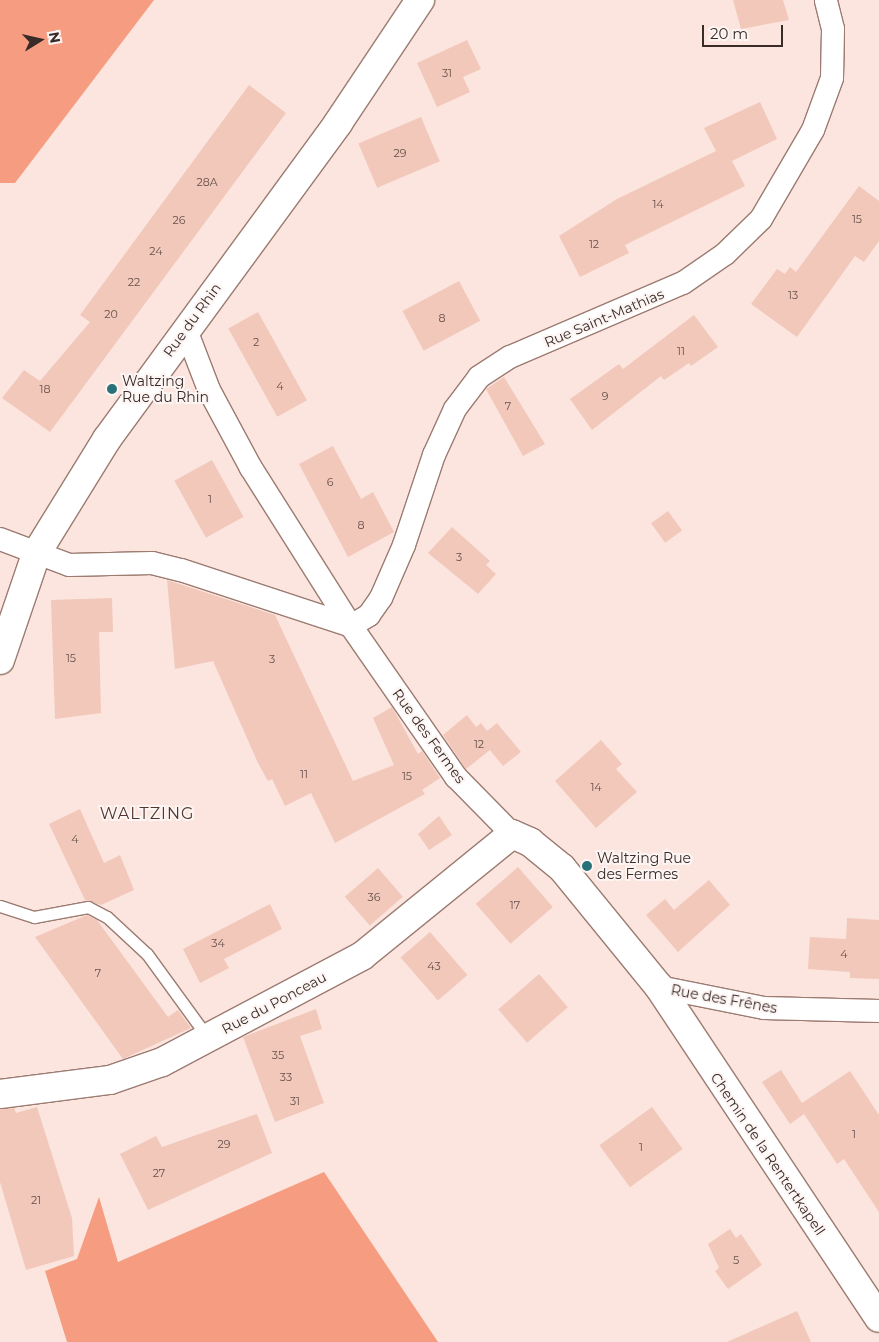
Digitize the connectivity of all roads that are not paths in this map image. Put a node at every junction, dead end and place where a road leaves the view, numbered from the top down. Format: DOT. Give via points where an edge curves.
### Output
graph roads {
  1 [pos="420,0"];
  2 [pos="826,0"];
  3 [pos="186,330"];
  4 [pos="0,539"];
  5 [pos="36,554"];
  6 [pos="351,626"];
  7 [pos="0,660"];
  8 [pos="512,834"];
  9 [pos="0,906"];
  10 [pos="659,988"];
  11 [pos="879,1011"];
  12 [pos="208,1039"];
  13 [pos="0,1094"];
  14 [pos="879,1318"];
  1 -- 3 [label="street, Rue du Rhin" via="338,123"];
  2 -- 6 [label="street, Rue Saint-Mathias" via="832,28 832,78 813,130 761,219 725,254 683,283 510,357 479,377 455,409 434,455 404,544 380,598 368,615"];
  3 -- 5 [label="street, Rue du Rhin" via="106,440"];
  3 -- 6 [label="street, Rue des Fermes" via="209,390 251,468"];
  4 -- 5 [label="street"];
  5 -- 6 [label="street" via="69,565 152,563 293,604"];
  5 -- 7 [label="street, Rue du Rhin"];
  6 -- 8 [label="street, Rue des Fermes" via="456,777"];
  8 -- 10 [label="street, Rue des Fermes" via="530,842 562,868"];
  8 -- 12 [label="street, Rue du Ponceau" via="362,956"];
  9 -- 12 [label="lane" via="34,917 88,907 107,917 147,954"];
  10 -- 11 [label="street, Rue des Frênes" via="764,1008"];
  10 -- 14 [label="street, Chemin de la Rentertkapell"];
  12 -- 13 [label="street, Rue du Ponceau" via="162,1062 110,1080"];
}
